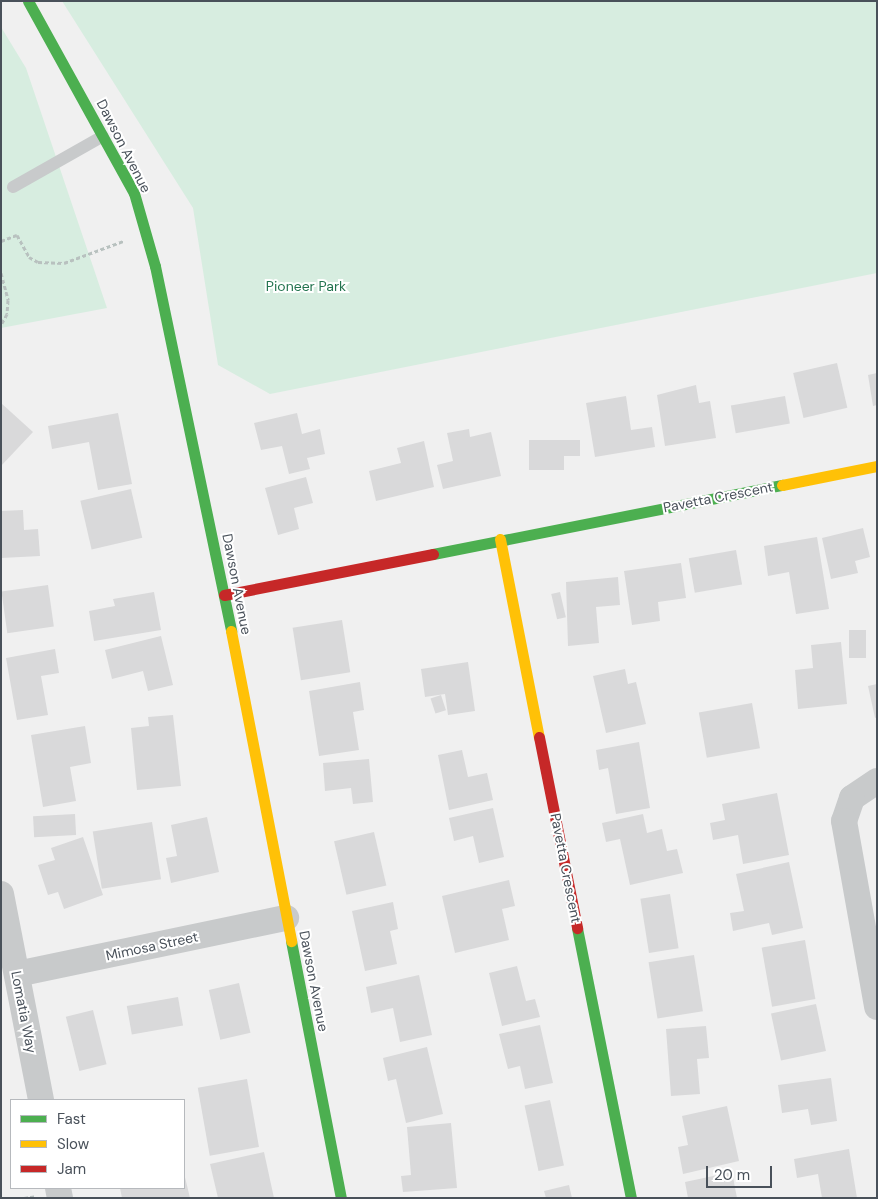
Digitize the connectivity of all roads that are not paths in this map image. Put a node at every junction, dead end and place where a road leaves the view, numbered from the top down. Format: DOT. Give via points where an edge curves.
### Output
graph roads {
  1 [pos="28,1"];
  2 [pos="103,136"];
  3 [pos="13,187"];
  4 [pos="877,466"];
  5 [pos="500,539"];
  6 [pos="224,595"];
  7 [pos="877,781"];
  8 [pos="1,894"];
  9 [pos="286,918"];
  10 [pos="17,974"];
  11 [pos="877,1007"];
  12 [pos="41,1099"];
  13 [pos="341,1198"];
  14 [pos="631,1198"];
  1 -- 2 [label="street, Dawson Avenue"];
  2 -- 3 [label="lane"];
  2 -- 6 [label="street, Dawson Avenue" via="134,193 155,266"];
  4 -- 5 [label="street, Pavetta Crescent"];
  5 -- 6 [label="street, Pavetta Crescent"];
  5 -- 14 [label="street, Pavetta Crescent"];
  6 -- 9 [label="street, Dawson Avenue"];
  7 -- 11 [label="street" via="852,798 844,821"];
  8 -- 10 [label="street, Lomatia Way"];
  9 -- 10 [label="street, Mimosa Street"];
  9 -- 13 [label="street, Dawson Avenue"];
  10 -- 12 [label="street, Lomatia Way"];
}
